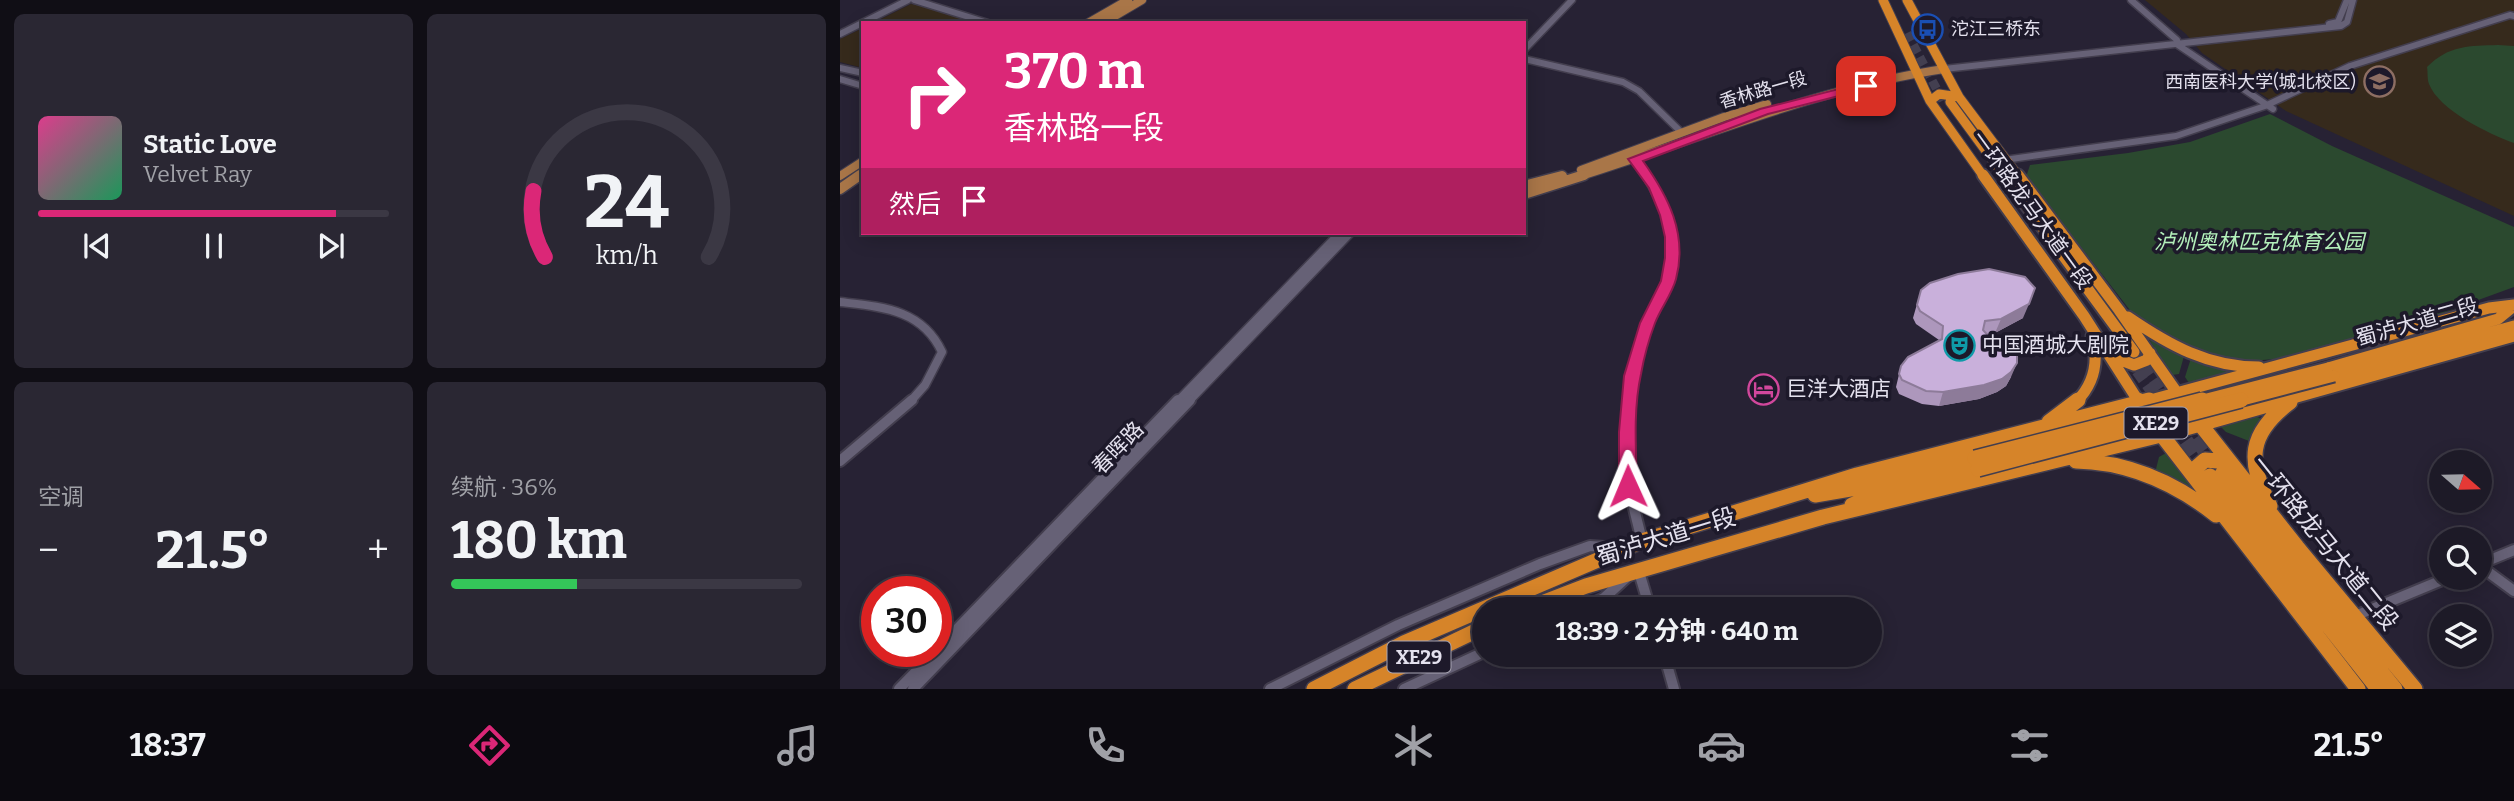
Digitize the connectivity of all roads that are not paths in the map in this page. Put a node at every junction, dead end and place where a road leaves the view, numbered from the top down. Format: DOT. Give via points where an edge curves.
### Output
graph roads {
  1 [pos="908,0"];
  2 [pos="914,0"];
  3 [pos="1128,0"];
  4 [pos="1142,0"];
  5 [pos="1565,0"];
  6 [pos="1572,0"];
  7 [pos="1883,0"];
  8 [pos="1891,0"];
  9 [pos="1899,0"];
  10 [pos="1907,0"];
  11 [pos="2131,0"];
  12 [pos="2139,0"];
  13 [pos="2347,0"];
  14 [pos="2353,0"];
  15 [pos="2514,17"];
  16 [pos="866,21"];
  17 [pos="982,21"];
  18 [pos="1091,21"];
  19 [pos="1106,21"];
  20 [pos="861,24"];
  21 [pos="840,34"];
  22 [pos="1908,36"];
  23 [pos="1927,38"];
  24 [pos="1526,40"];
  25 [pos="2181,42"];
  26 [pos="1526,48"];
  27 [pos="1526,60"];
  28 [pos="1942,67"];
  29 [pos="840,68"];
  30 [pos="1916,70"];
  31 [pos="861,73"];
  32 [pos="840,79"];
  33 [pos="861,85"];
  34 [pos="1930,101"];
  35 [pos="1951,101"];
  36 [pos="2269,106"];
  37 [pos="1680,133"];
  38 [pos="1635,159"];
  39 [pos="2006,162"];
  40 [pos="861,163"];
  41 [pos="861,174"];
  42 [pos="840,176"];
  43 [pos="1526,185"];
  44 [pos="840,188"];
  45 [pos="1526,193"];
  46 [pos="1338,235"];
  47 [pos="1348,235"];
  48 [pos="840,302"];
  49 [pos="2514,306"];
  50 [pos="2119,310"];
  51 [pos="2084,316"];
  52 [pos="2514,326"];
  53 [pos="2514,336"];
  54 [pos="2150,353"];
  55 [pos="2124,354"];
  56 [pos="2283,366"];
  57 [pos="2331,372"];
  58 [pos="2314,392"];
  59 [pos="2176,393"];
  60 [pos="2140,402"];
  61 [pos="2201,425"];
  62 [pos="2035,430"];
  63 [pos="2161,435"];
  64 [pos="840,461"];
  65 [pos="2048,462"];
  66 [pos="1976,463"];
  67 [pos="2217,477"];
  68 [pos="1773,501"];
  69 [pos="1823,517"];
  70 [pos="2234,529"];
  71 [pos="1642,541"];
  72 [pos="2297,547"];
  73 [pos="1619,548"];
  74 [pos="2514,550"];
  75 [pos="2492,560"];
  76 [pos="1634,574"];
  77 [pos="2492,574"];
  78 [pos="2429,585"];
  79 [pos="2514,591"];
  80 [pos="1557,597"];
  81 [pos="1605,597"];
  82 [pos="1645,597"];
  83 [pos="2355,616"];
  84 [pos="1472,633"];
  85 [pos="952,634"];
  86 [pos="1472,658"];
  87 [pos="920,667"];
  88 [pos="1668,667"];
  89 [pos="899,689"];
  90 [pos="914,689"];
  91 [pos="1270,689"];
  92 [pos="1314,689"];
  93 [pos="1354,689"];
  94 [pos="1404,689"];
  95 [pos="1674,689"];
  96 [pos="2358,689"];
  97 [pos="2378,689"];
  98 [pos="2395,689"];
  99 [pos="2415,689"];
  1 -- 16 [label="street"];
  2 -- 17 [label="street"];
  3 -- 18 [label="main road"];
  4 -- 19 [label="main road"];
  5 -- 24 [label="street"];
  6 -- 26 [label="street"];
  7 -- 22 [label="highway, 一环路龙马大道一段"];
  8 -- 22 [label="highway"];
  9 -- 22 [label="highway"];
  10 -- 23 [label="highway, 一环路龙马大道一段"];
  11 -- 25 [label="street"];
  12 -- 25 [label="street"];
  13 -- 25 [label="street" via="2335,23"];
  14 -- 25 [label="street" via="2347,22 2341,26"];
  15 -- 36 [label="street" via="2355,69"];
  20 -- 21 [label="street"];
  22 -- 23 [label="highway" via="1918,45"];
  22 -- 30 [label="highway, 一环路龙马大道一段"];
  23 -- 28 [label="highway, 一环路龙马大道一段"];
  25 -- 28 [label="street, 香林路一段"];
  25 -- 36 [label="street"];
  27 -- 37 [label="street" via="1621,83"];
  28 -- 30 [label="main road, 香林路一段"];
  28 -- 35 [label="highway, 一环路龙马大道一段"];
  29 -- 31 [label="street"];
  30 -- 34 [label="highway, 一环路龙马大道一段"];
  30 -- 37 [label="main road, 香林路一段" via="1752,108"];
  30 -- 38 [label="main road, 香林路一段" via="1764,111"];
  32 -- 33 [label="street"];
  34 -- 35 [label="highway" via="1945,93"];
  34 -- 51 [label="highway, 一环路龙马大道一段"];
  35 -- 39 [label="highway, 一环路龙马大道一段"];
  35 -- 55 [label="highway"];
  36 -- 39 [label="street" via="2167,143"];
  37 -- 43 [label="main road, 香林路一段"];
  38 -- 45 [label="main road, 香林路一段"];
  38 -- 71 [label="street" via="1656,188 1672,237 1668,281 1648,323 1632,376 1628,486"];
  39 -- 50 [label="highway, 一环路龙马大道一段"];
  40 -- 42 [label="main road"];
  41 -- 44 [label="main road"];
  46 -- 85 [label="street, 春晖路"];
  47 -- 90 [label="street, 春晖路"];
  48 -- 64 [label="street" via="903,315 931,331 942,352 925,385"];
  49 -- 56 [label="highway" via="2489,308"];
  49 -- 57 [label="highway, 蜀泸大道二段 / XE29" via="2498,319"];
  50 -- 54 [label="highway, 一环路龙马大道一段"];
  50 -- 56 [label="highway" via="2189,355 2248,368"];
  51 -- 55 [label="highway, 一环路龙马大道一段"];
  51 -- 62 [label="highway" via="2096,346 2095,377 2070,408"];
  52 -- 57 [label="highway, 蜀泸大道二段 / XE29"];
  53 -- 58 [label="highway"];
  54 -- 55 [label="highway" via="2147,360 2134,365"];
  54 -- 59 [label="highway, 一环路龙马大道一段"];
  55 -- 60 [label="highway, 一环路龙马大道一段"];
  56 -- 59 [label="highway"];
  57 -- 66 [label="highway, XE29, bridge"];
  58 -- 61 [label="highway"];
  58 -- 72 [label="highway" via="2270,416 2253,445 2260,483"];
  59 -- 60 [label="highway"];
  59 -- 61 [label="highway, 一环路龙马大道一段"];
  60 -- 62 [label="highway"];
  60 -- 63 [label="highway, 一环路龙马大道一段"];
  61 -- 63 [label="highway"];
  61 -- 67 [label="highway, 一环路龙马大道二段"];
  62 -- 68 [label="highway"];
  63 -- 65 [label="highway"];
  63 -- 67 [label="highway, 一环路龙马大道二段"];
  65 -- 69 [label="highway"];
  65 -- 70 [label="highway" via="2089,461 2161,480"];
  66 -- 68 [label="highway, XE29"];
  66 -- 69 [label="highway, XE29"];
  67 -- 70 [label="highway, 一环路龙马大道二段"];
  67 -- 72 [label="highway, 一环路龙马大道二段"];
  67 -- 97 [label="highway"];
  67 -- 98 [label="highway"];
  68 -- 71 [label="highway, 蜀泸大道一段 / XE29"];
  69 -- 76 [label="highway, 蜀泸大道一段 / XE29"];
  70 -- 96 [label="highway, 一环路龙马大道二段"];
  71 -- 73 [label="highway, 蜀泸大道一段 / XE29"];
  72 -- 83 [label="highway, 一环路龙马大道二段"];
  73 -- 91 [label="street" via="1590,546 1540,564 1398,625"];
  73 -- 92 [label="highway, 蜀泸大道一段 / XE29" via="1404,643"];
  74 -- 75 [label="street"];
  76 -- 80 [label="highway, 蜀泸大道一段 / XE29"];
  76 -- 81 [label="street"];
  76 -- 82 [label="street"];
  77 -- 79 [label="street"];
  78 -- 83 [label="street"];
  83 -- 99 [label="highway, 一环路龙马大道二段"];
  84 -- 93 [label="highway, XE29"];
  86 -- 94 [label="street"];
  87 -- 89 [label="street, 春晖路"];
  88 -- 95 [label="street"];
}
